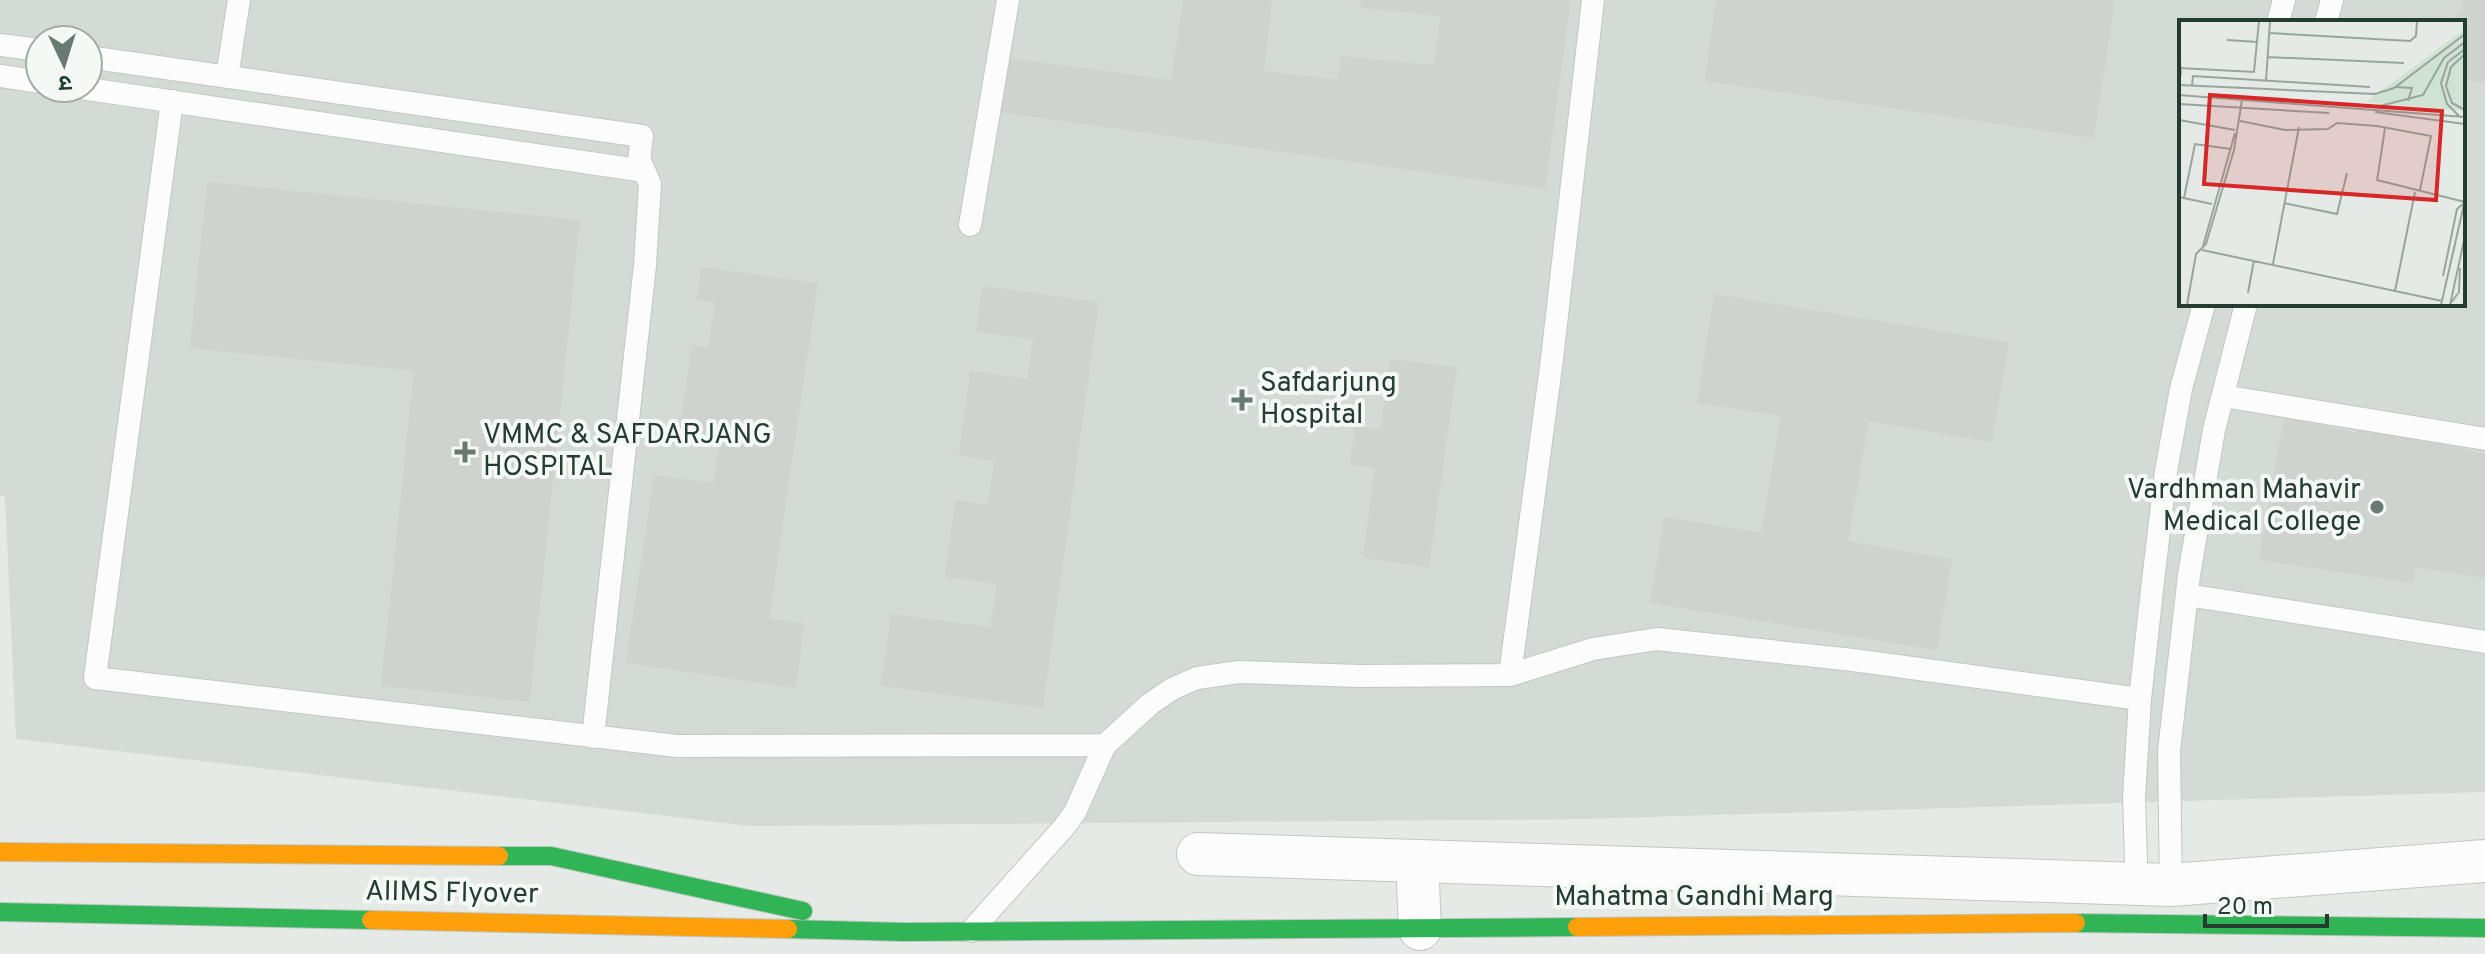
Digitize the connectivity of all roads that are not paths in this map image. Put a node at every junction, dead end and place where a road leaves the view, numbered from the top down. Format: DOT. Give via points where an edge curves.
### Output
graph roads {
  1 [pos="239,0"];
  2 [pos="1008,0"];
  3 [pos="1593,0"];
  4 [pos="2284,0"];
  5 [pos="2332,0"];
  6 [pos="2279,20"];
  7 [pos="2327,20"];
  8 [pos="0,45"];
  9 [pos="24,48"];
  10 [pos="104,59"];
  11 [pos="0,76"];
  12 [pos="227,77"];
  13 [pos="24,80"];
  14 [pos="104,91"];
  15 [pos="172,101"];
  16 [pos="639,159"];
  17 [pos="970,225"];
  18 [pos="2203,306"];
  19 [pos="2246,306"];
  20 [pos="2223,396"];
  21 [pos="2485,439"];
  22 [pos="2187,595"];
  23 [pos="2485,642"];
  24 [pos="1510,675"];
  25 [pos="2140,699"];
  26 [pos="593,737"];
  27 [pos="1105,745"];
  28 [pos="0,852"];
  29 [pos="1198,854"];
  30 [pos="2485,861"];
  31 [pos="1418,883"];
  32 [pos="2155,904"];
  33 [pos="0,912"];
  34 [pos="2485,928"];
  35 [pos="1420,929"];
  36 [pos="903,932"];
  37 [pos="970,932"];
  38 [pos="794,947"];
  1 -- 12 [label="lane"];
  2 -- 17 [label="lane"];
  3 -- 24 [label="lane"];
  4 -- 6 [label="lane"];
  5 -- 7 [label="lane"];
  8 -- 9 [label="lane"];
  10 -- 12 [label="lane"];
  11 -- 13 [label="lane"];
  12 -- 16 [label="lane" via="642,136"];
  14 -- 15 [label="lane"];
  15 -- 16 [label="lane" via="638,170"];
  15 -- 26 [label="lane" via="95,678"];
  16 -- 26 [label="lane" via="650,184 645,265"];
  18 -- 25 [label="lane" via="2166,471"];
  19 -- 20 [label="lane"];
  20 -- 21 [label="lane"];
  20 -- 22 [label="lane"];
  22 -- 23 [label="lane"];
  22 -- 32 [label="lane"];
  24 -- 25 [label="lane" via="1593,649 1657,639"];
  24 -- 27 [label="lane" via="1239,672 1197,678 1150,704"];
  25 -- 32 [label="lane" via="2134,797"];
  26 -- 27 [label="lane" via="677,746"];
  27 -- 37 [label="lane" via="1061,833"];
  28 -- 36 [label="main road" via="551,856"];
  29 -- 32 [label="street"];
  30 -- 32 [label="street"];
  31 -- 35 [label="street"];
  32 -- 34 [label="main road, Mahatma Gandhi Marg"];
  32 -- 35 [label="main road, Mahatma Gandhi Marg"];
  33 -- 36 [label="main road, AIIMS Flyover"];
  35 -- 37 [label="main road, Mahatma Gandhi Marg"];
  36 -- 37 [label="main road, Mahatma Gandhi Marg"];
  36 -- 38 [label="main road"];
}
